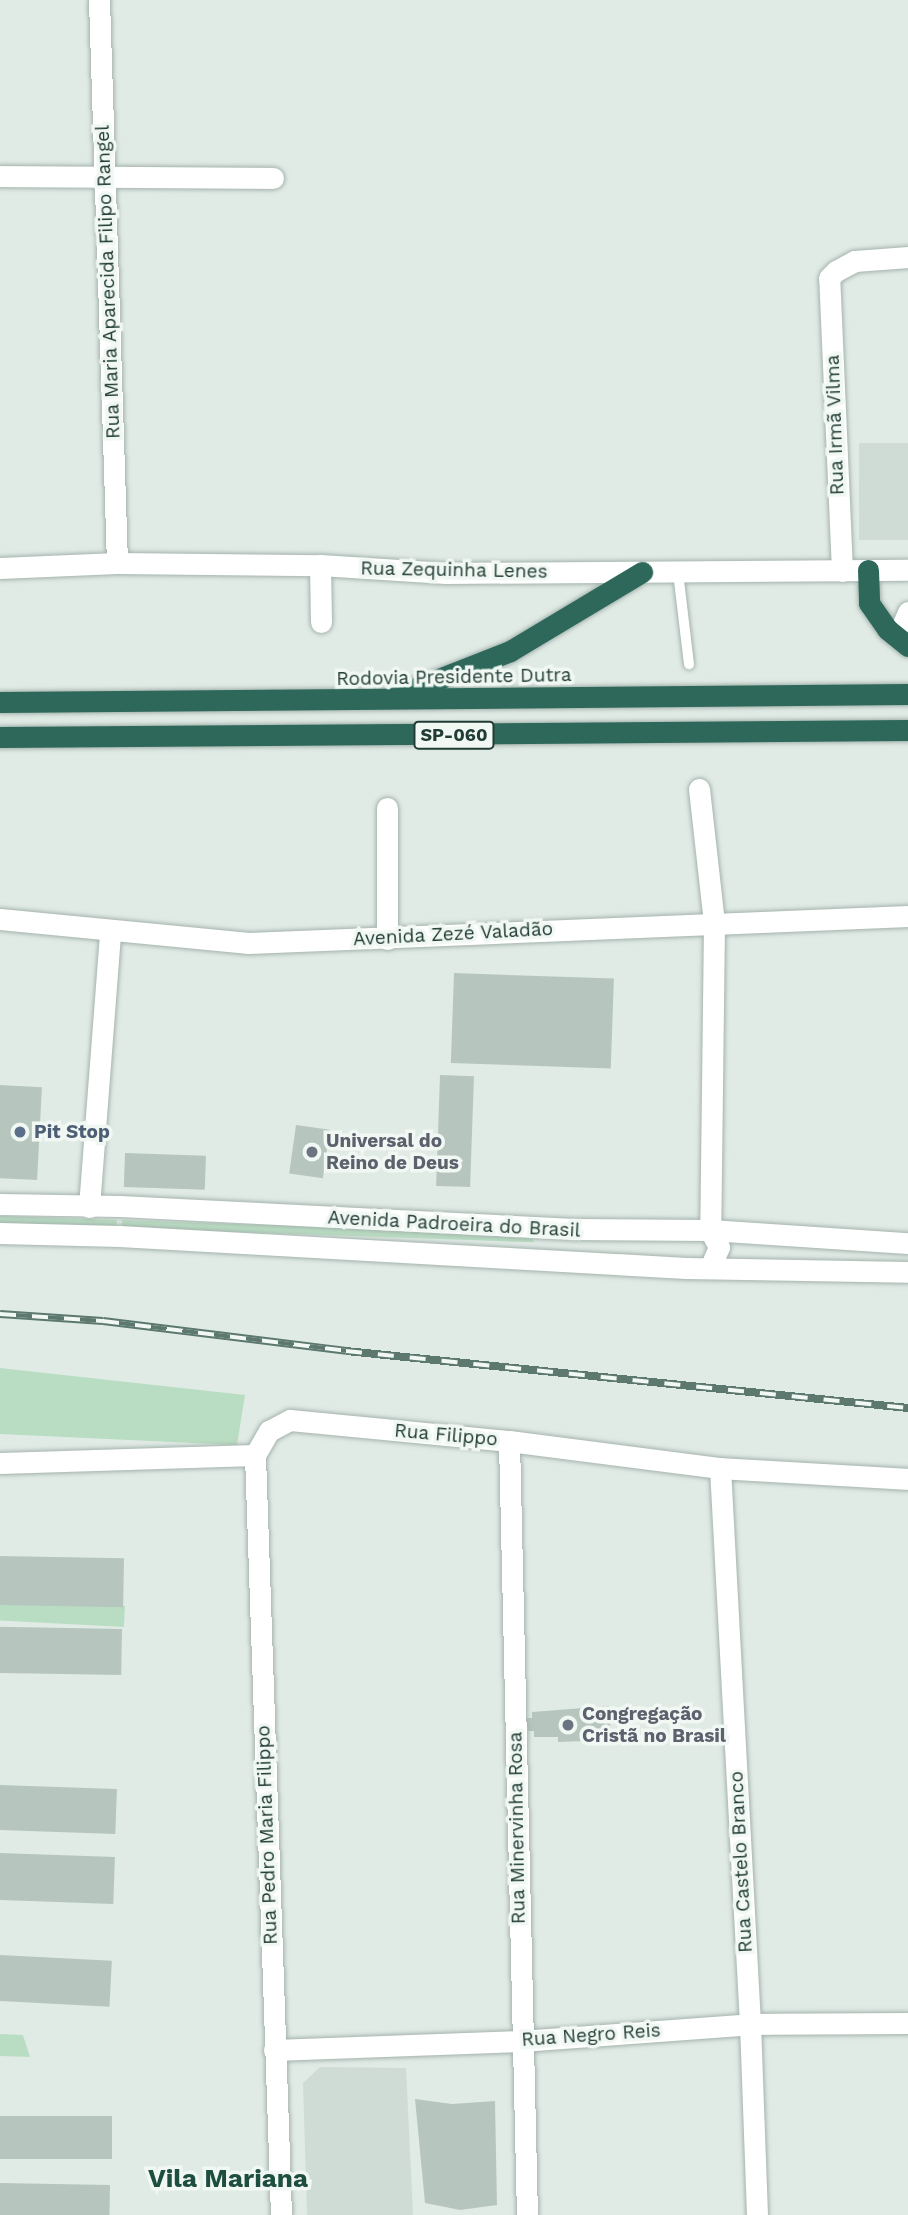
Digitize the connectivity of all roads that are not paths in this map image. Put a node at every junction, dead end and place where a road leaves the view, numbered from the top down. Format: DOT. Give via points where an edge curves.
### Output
graph roads {
  1 [pos="99,0"];
  2 [pos="0,176"];
  3 [pos="104,176"];
  4 [pos="273,178"];
  5 [pos="908,257"];
  6 [pos="117,564"];
  7 [pos="320,565"];
  8 [pos="0,568"];
  9 [pos="868,570"];
  10 [pos="908,570"];
  11 [pos="842,571"];
  12 [pos="642,572"];
  13 [pos="678,572"];
  14 [pos="908,612"];
  15 [pos="321,622"];
  16 [pos="908,644"];
  17 [pos="689,664"];
  18 [pos="908,694"];
  19 [pos="384,701"];
  20 [pos="0,702"];
  21 [pos="908,730"];
  22 [pos="0,737"];
  23 [pos="699,789"];
  24 [pos="387,808"];
  25 [pos="908,916"];
  26 [pos="0,919"];
  27 [pos="714,923"];
  28 [pos="110,931"];
  29 [pos="387,939"];
  30 [pos="0,1204"];
  31 [pos="89,1207"];
  32 [pos="687,1230"];
  33 [pos="710,1230"];
  34 [pos="0,1233"];
  35 [pos="908,1243"];
  36 [pos="686,1268"];
  37 [pos="710,1268"];
  38 [pos="908,1272"];
  39 [pos="509,1441"];
  40 [pos="255,1455"];
  41 [pos="0,1463"];
  42 [pos="720,1468"];
  43 [pos="908,1479"];
  44 [pos="908,2023"];
  45 [pos="750,2024"];
  46 [pos="520,2041"];
  47 [pos="274,2050"];
  48 [pos="281,2215"];
  49 [pos="527,2215"];
  50 [pos="757,2215"];
  1 -- 3 [label="street, Rua Maria Aparecida Filipo Rangel"];
  2 -- 3 [label="street"];
  3 -- 4 [label="street"];
  3 -- 6 [label="street, Rua Maria Aparecida Filipo Rangel"];
  5 -- 11 [label="street, Rua Irmã Vilma" via="855,261 829,278"];
  6 -- 7 [label="street, Rua Zequinha Lenes"];
  6 -- 8 [label="street, Rua Zequinha Lenes"];
  7 -- 12 [label="street, Rua Zequinha Lenes" via="446,573"];
  7 -- 15 [label="street"];
  9 -- 10 [label="street, Rua Zequinha Lenes"];
  9 -- 11 [label="street, Rua Zequinha Lenes"];
  9 -- 16 [label="highway" via="869,603 887,629"];
  11 -- 13 [label="street, Rua Zequinha Lenes"];
  12 -- 13 [label="street, Rua Zequinha Lenes"];
  12 -- 19 [label="highway" via="510,651"];
  13 -- 17 [label="lane"];
  14 -- 16 [label="street" via="902,626"];
  18 -- 19 [label="highway, Rodovia Presidente Dutra / SP-060"];
  19 -- 20 [label="highway, Rodovia Presidente Dutra / SP-060"];
  21 -- 22 [label="highway, SP-060"];
  23 -- 27 [label="street"];
  24 -- 29 [label="street"];
  25 -- 27 [label="street, Avenida Zezé Valadão"];
  26 -- 28 [label="street, Avenida Zezé Valadão"];
  27 -- 29 [label="street, Avenida Zezé Valadão"];
  27 -- 33 [label="street"];
  28 -- 29 [label="street, Avenida Zezé Valadão" via="156,931 249,943"];
  28 -- 31 [label="street"];
  30 -- 31 [label="street, Avenida Padroeira do Brasil"];
  31 -- 32 [label="street, Avenida Padroeira do Brasil"];
  32 -- 33 [label="street, Avenida Padroeira do Brasil"];
  32 -- 36 [label="street" via="679,1251"];
  33 -- 35 [label="street, Avenida Padroeira do Brasil"];
  33 -- 37 [label="street" via="719,1247"];
  34 -- 36 [label="street, Avenida Padroeira do Brasil"];
  36 -- 37 [label="street, Avenida Padroeira do Brasil"];
  37 -- 38 [label="street, Avenida Padroeira do Brasil"];
  39 -- 40 [label="street, Rua Filippo" via="290,1420 269,1431"];
  39 -- 42 [label="street, Rua Filippo"];
  39 -- 46 [label="street, Rua Minervinha Rosa"];
  40 -- 41 [label="street"];
  40 -- 47 [label="street, Rua Pedro Maria Filippo"];
  42 -- 43 [label="street, Rua Filippo"];
  42 -- 45 [label="street, Rua Castelo Branco"];
  44 -- 45 [label="street, Rua Negro Reis"];
  45 -- 46 [label="street, Rua Negro Reis"];
  45 -- 50 [label="street, Rua Castelo Branco"];
  46 -- 47 [label="street, Rua Negro Reis"];
  46 -- 49 [label="street, Rua Minervinha Rosa"];
  47 -- 48 [label="street, Rua Pedro Maria Filippo"];
}
